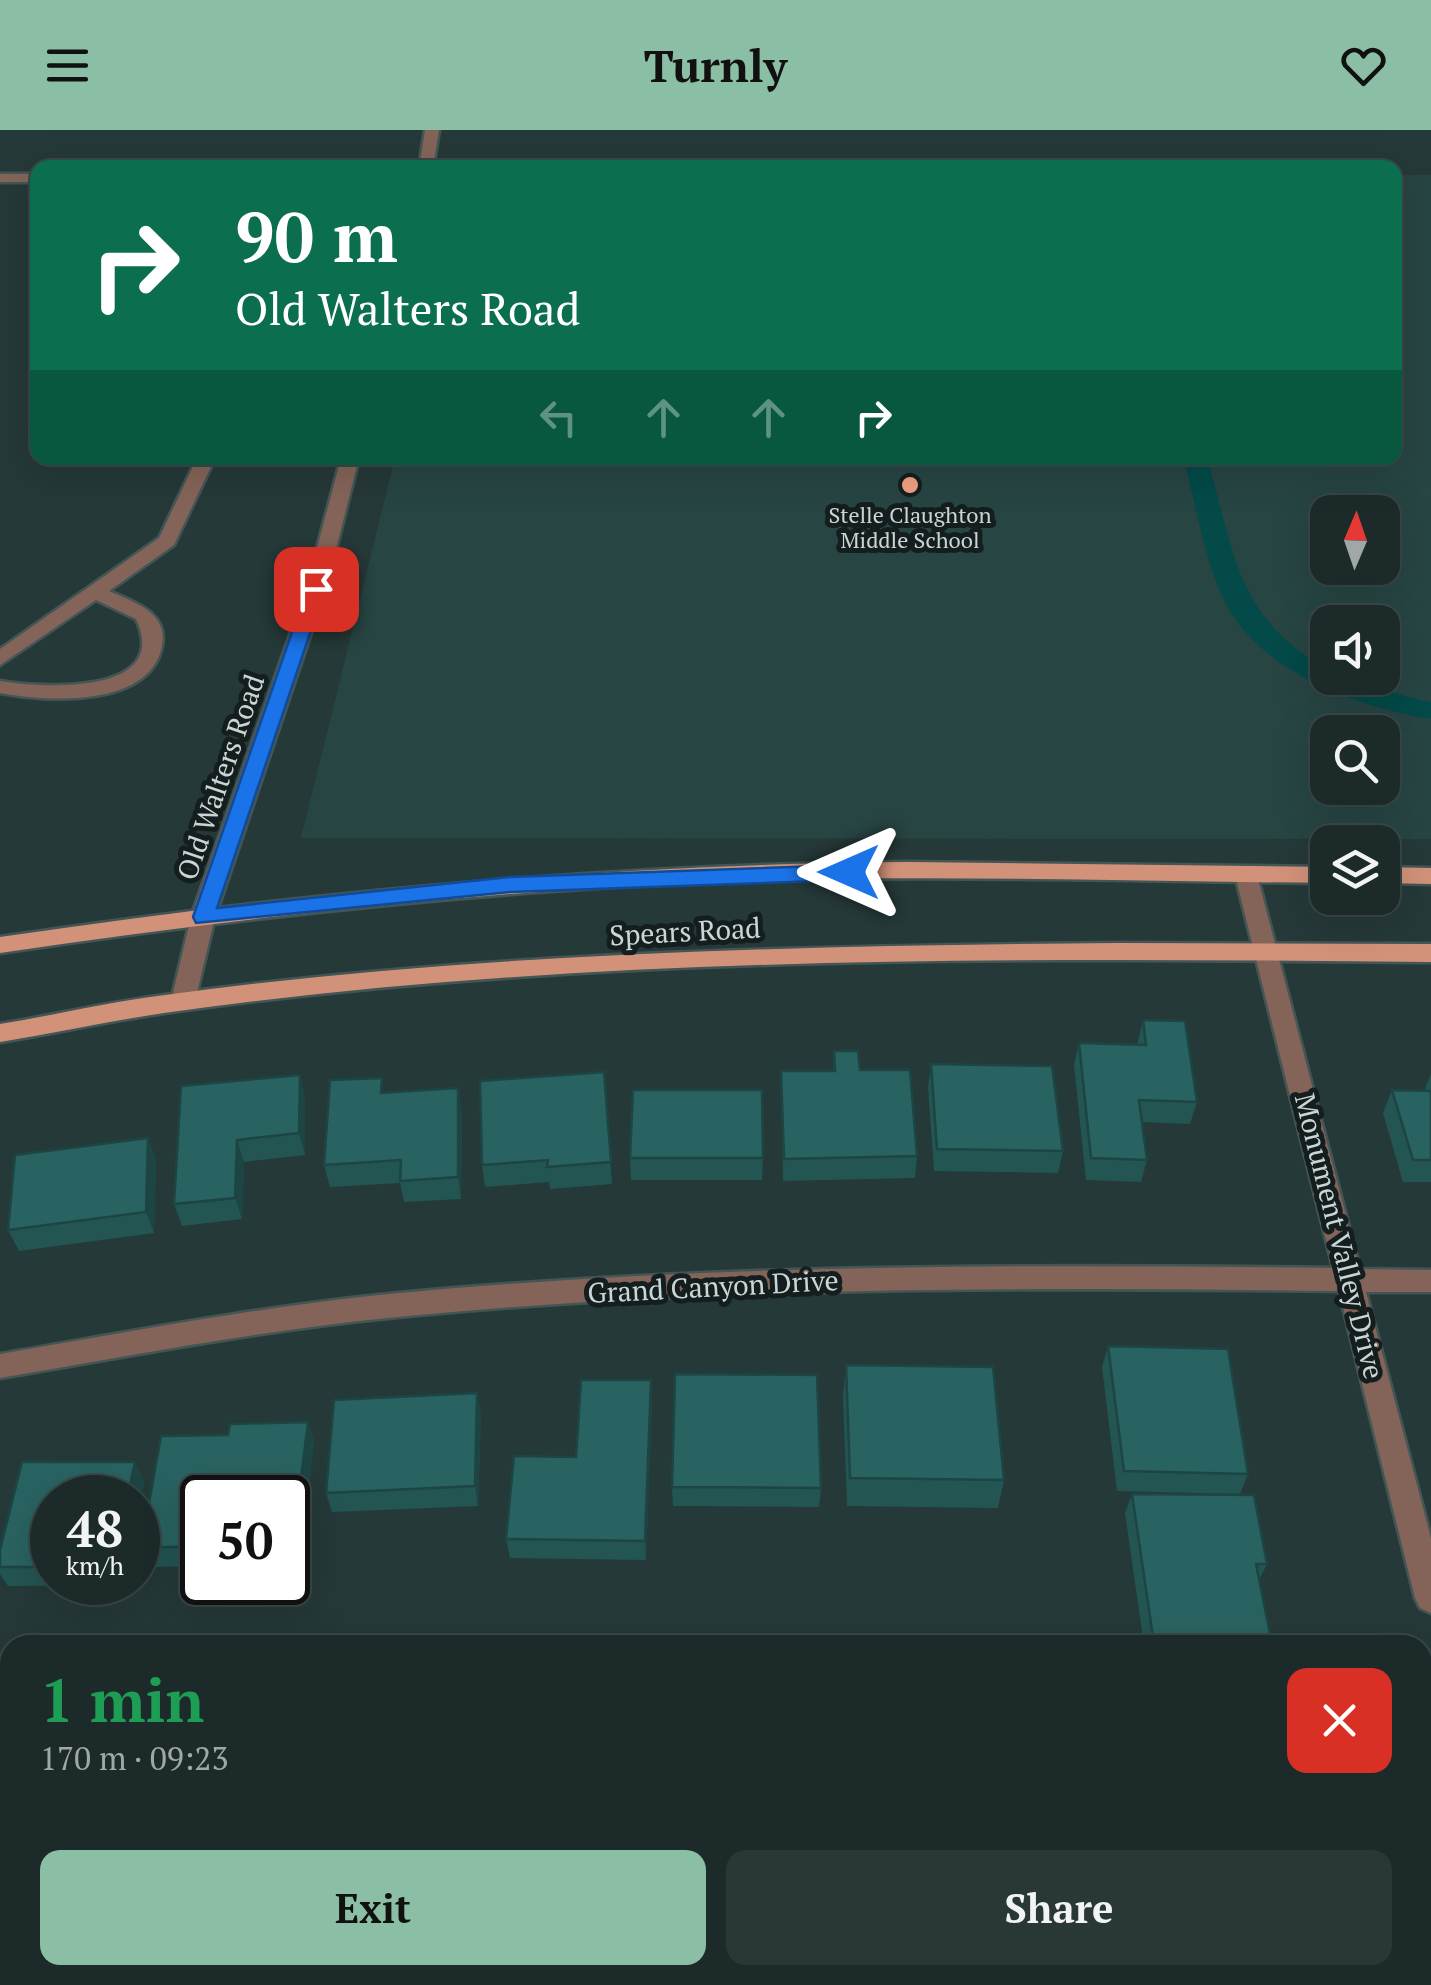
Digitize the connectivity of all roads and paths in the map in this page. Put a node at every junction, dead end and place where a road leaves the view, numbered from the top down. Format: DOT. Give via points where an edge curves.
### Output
graph roads {
  1 [pos="432,130"];
  2 [pos="427,160"];
  3 [pos="0,178"];
  4 [pos="30,178"];
  5 [pos="203,465"];
  6 [pos="348,465"];
  7 [pos="95,592"];
  8 [pos="0,659"];
  9 [pos="0,687"];
  10 [pos="1246,874"];
  11 [pos="1310,875"];
  12 [pos="1400,876"];
  13 [pos="1431,876"];
  14 [pos="203,917"];
  15 [pos="0,944"];
  16 [pos="1266,951"];
  17 [pos="1431,953"];
  18 [pos="183,1001"];
  19 [pos="0,1033"];
  20 [pos="1352,1280"];
  21 [pos="1431,1281"];
  22 [pos="0,1366"];
  23 [pos="1431,1598"];
  1 -- 2 [label="street"];
  3 -- 4 [label="street"];
  5 -- 7 [label="street" via="167,540"];
  6 -- 14 [label="street, Old Walters Road" via="316,589"];
  7 -- 8 [label="street"];
  7 -- 9 [label="street" via="145,615 154,637 144,668 82,694"];
  10 -- 11 [label="main road, Spears Road"];
  10 -- 14 [label="main road, Spears Road" via="751,873 510,884"];
  10 -- 16 [label="street, Monument Valley Drive"];
  12 -- 13 [label="main road"];
  14 -- 15 [label="main road, Spears Road"];
  14 -- 18 [label="street, Old Walters Road"];
  16 -- 17 [label="main road, Spears Road"];
  16 -- 18 [label="main road, Spears Road" via="758,958 515,970"];
  16 -- 20 [label="street, Monument Valley Drive"];
  18 -- 19 [label="main road, Spears Road"];
  20 -- 21 [label="street, Grand Canyon Drive"];
  20 -- 22 [label="street, Grand Canyon Drive" via="652,1286 386,1307"];
  20 -- 23 [label="street, Monument Valley Drive"];
}
